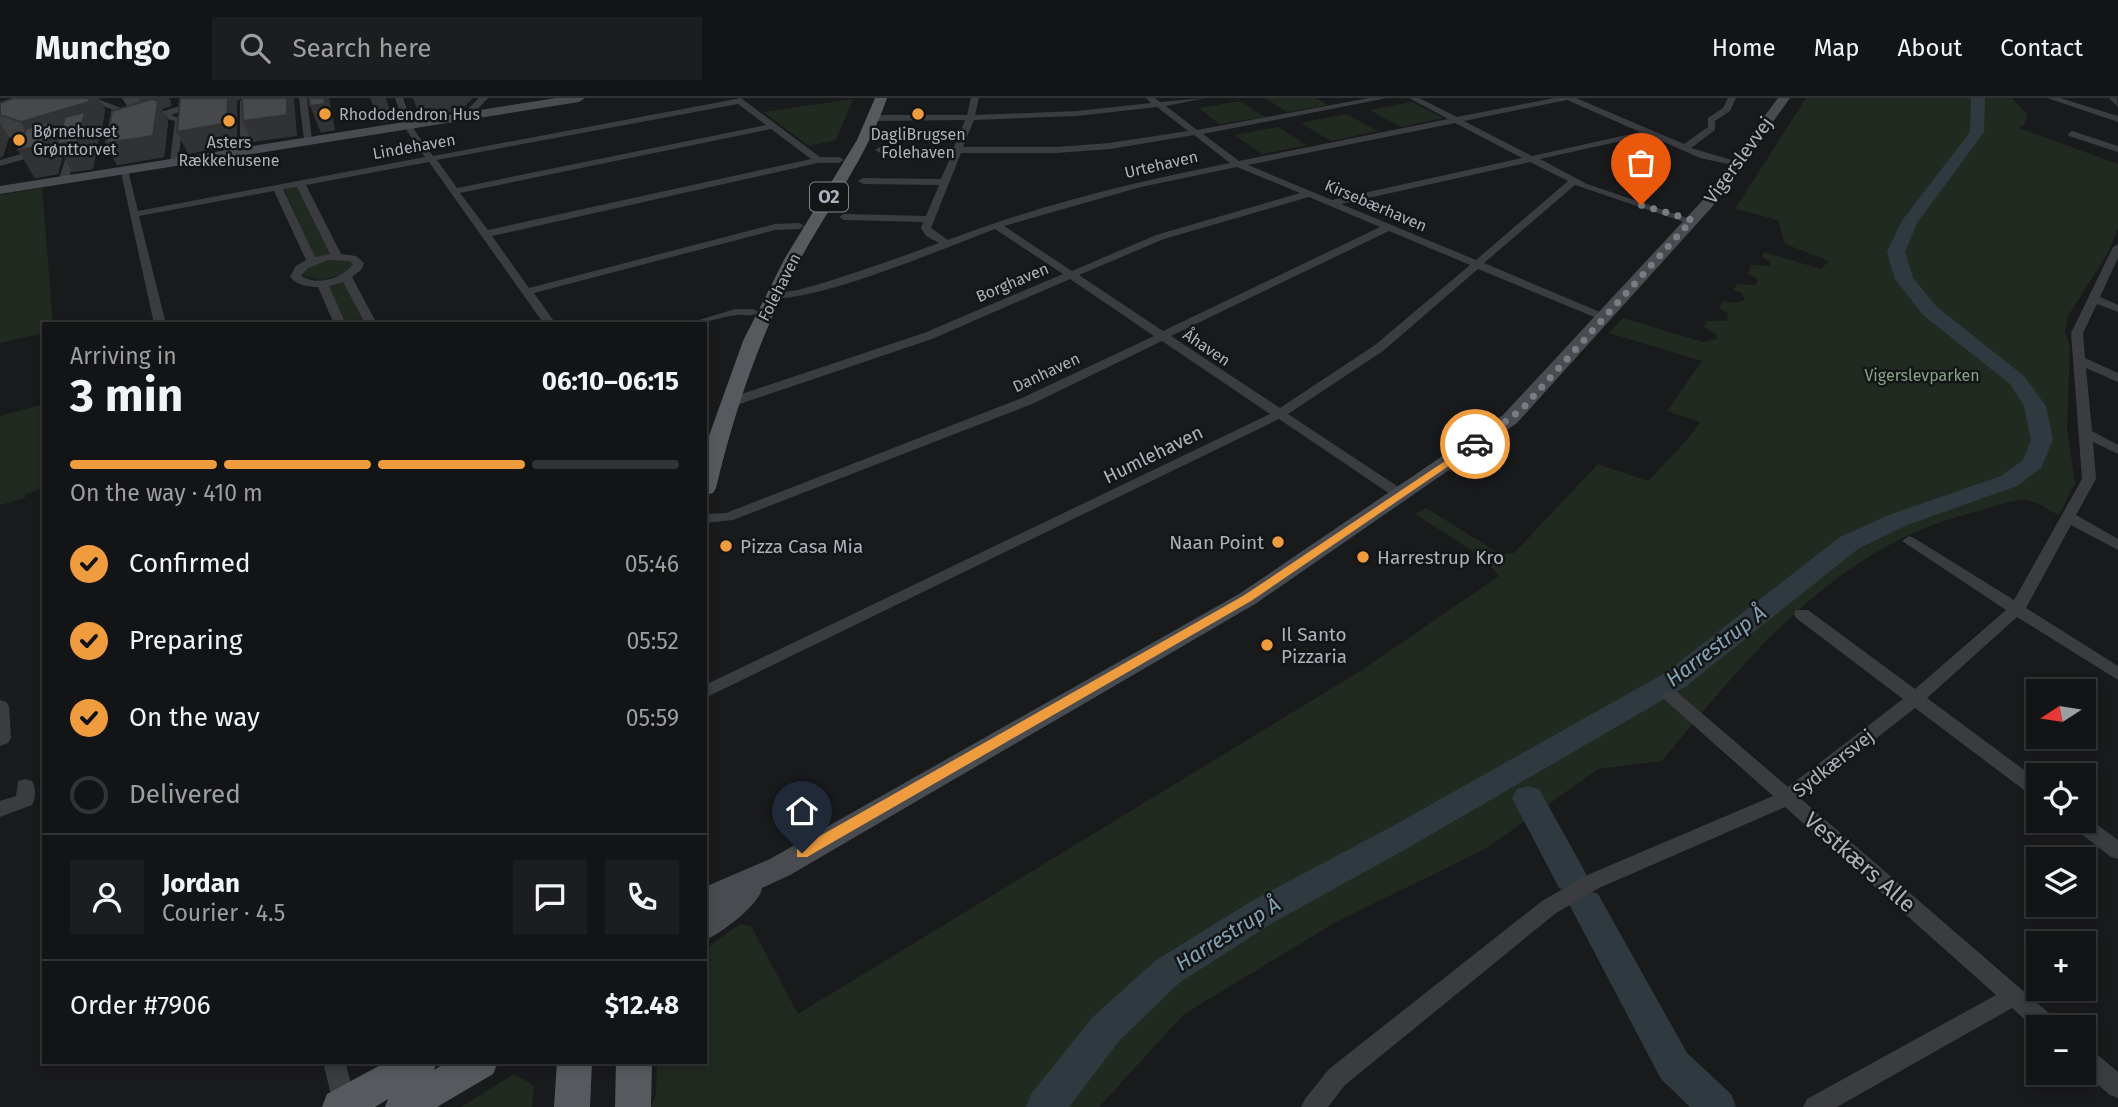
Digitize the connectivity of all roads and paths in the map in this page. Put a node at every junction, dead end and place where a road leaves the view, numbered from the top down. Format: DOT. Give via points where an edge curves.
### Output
graph roads {
  1 [pos="85,98"];
  2 [pos="216,98"];
  3 [pos="256,98"];
  4 [pos="303,98"];
  5 [pos="399,98"];
  6 [pos="484,98"];
  7 [pos="574,98"];
  8 [pos="866,98"];
  9 [pos="881,98"];
  10 [pos="975,98"];
  11 [pos="1201,98"];
  12 [pos="1383,98"];
  13 [pos="1413,98"];
  14 [pos="1523,98"];
  15 [pos="1568,98"];
  16 [pos="1732,98"];
  17 [pos="1784,98"];
  18 [pos="2051,98"];
  19 [pos="2113,98"];
  20 [pos="738,100"];
  21 [pos="71,102"];
  22 [pos="1154,102"];
  23 [pos="1537,104"];
  24 [pos="2118,104"];
  25 [pos="162,114"];
  26 [pos="467,116"];
  27 [pos="873,118"];
  28 [pos="146,119"];
  29 [pos="970,119"];
  30 [pos="2118,119"];
  31 [pos="1456,120"];
  32 [pos="409,125"];
  33 [pos="773,126"];
  34 [pos="1193,133"];
  35 [pos="1647,133"];
  36 [pos="2072,134"];
  37 [pos="307,140"];
  38 [pos="74,141"];
  39 [pos="62,145"];
  40 [pos="245,145"];
  41 [pos="1685,148"];
  42 [pos="50,149"];
  43 [pos="2118,149"];
  44 [pos="880,150"];
  45 [pos="957,150"];
  46 [pos="431,159"];
  47 [pos="1530,159"];
  48 [pos="818,160"];
  49 [pos="839,160"];
  50 [pos="175,161"];
  51 [pos="0,163"];
  52 [pos="1236,163"];
  53 [pos="1737,163"];
  54 [pos="123,170"];
  55 [pos="64,179"];
  56 [pos="863,181"];
  57 [pos="1574,181"];
  58 [pos="944,182"];
  59 [pos="300,183"];
  60 [pos="277,188"];
  61 [pos="0,190"];
  62 [pos="455,191"];
  63 [pos="1309,194"];
  64 [pos="1330,203"];
  65 [pos="136,214"];
  66 [pos="844,217"];
  67 [pos="930,219"];
  68 [pos="1692,220"];
  69 [pos="996,225"];
  70 [pos="800,226"];
  71 [pos="1389,227"];
  72 [pos="486,234"];
  73 [pos="948,244"];
  74 [pos="2117,254"];
  75 [pos="337,257"];
  76 [pos="312,262"];
  77 [pos="1477,264"];
  78 [pos="1070,274"];
  79 [pos="346,276"];
  80 [pos="322,283"];
  81 [pos="526,292"];
  82 [pos="773,295"];
  83 [pos="2092,298"];
  84 [pos="2118,309"];
  85 [pos="753,312"];
  86 [pos="1603,317"];
  87 [pos="160,322"];
  88 [pos="339,322"];
  89 [pos="370,322"];
  90 [pos="548,322"];
  91 [pos="699,322"];
  92 [pos="1162,336"];
  93 [pos="2080,360"];
  94 [pos="2118,378"];
  95 [pos="729,403"];
  96 [pos="1280,414"];
  97 [pos="707,422"];
  98 [pos="2085,433"];
  99 [pos="2118,450"];
  100 [pos="707,481"];
  101 [pos="1401,495"];
  102 [pos="2068,517"];
  103 [pos="707,519"];
  104 [pos="1909,541"];
  105 [pos="2118,545"];
  106 [pos="2017,610"];
  107 [pos="1802,614"];
  108 [pos="2118,674"];
  109 [pos="707,691"];
  110 [pos="1671,696"];
  111 [pos="1915,699"];
  112 [pos="0,706"];
  113 [pos="0,739"];
  114 [pos="2026,782"];
  115 [pos="25,786"];
  116 [pos="1787,798"];
  117 [pos="0,809"];
  118 [pos="2094,833"];
  119 [pos="2118,851"];
  120 [pos="773,871"];
  121 [pos="707,900"];
  122 [pos="707,925"];
  123 [pos="2014,996"];
  124 [pos="2035,1015"];
  125 [pos="334,1064"];
  126 [pos="417,1064"];
  127 [pos="477,1064"];
  128 [pos="575,1064"];
  129 [pos="634,1064"];
  130 [pos="2096,1068"];
  131 [pos="2118,1087"];
  132 [pos="344,1106"];
  133 [pos="402,1107"];
  134 [pos="572,1107"];
  135 [pos="633,1107"];
  136 [pos="1313,1107"];
  137 [pos="1815,1107"];
  1 -- 21 [label="street"];
  1 -- 28 [label="street"];
  2 -- 25 [label="street"];
  3 -- 40 [label="street" via="244,101"];
  4 -- 37 [label="street"];
  5 -- 32 [label="street"];
  6 -- 26 [label="street"];
  7 -- 26 [label="street"];
  8 -- 49 [label="main road, Folehaven / O2"];
  9 -- 27 [label="main road, Folehaven / O2"];
  10 -- 29 [label="street"];
  11 -- 22 [label="street"];
  12 -- 34 [label="street"];
  13 -- 31 [label="street"];
  14 -- 23 [label="street"];
  15 -- 23 [label="street, Urtehaven"];
  15 -- 35 [label="street"];
  16 -- 41 [label="street" via="1727,109 1712,120 1712,128"];
  17 -- 53 [label="street, Vigerslevvej"];
  18 -- 30 [label="street"];
  19 -- 24 [label="street"];
  20 -- 33 [label="street"];
  20 -- 46 [label="street, Lindehaven"];
  22 -- 29 [label="street" via="1075,116"];
  22 -- 34 [label="street, Kirsebærhaven"];
  23 -- 31 [label="street, Urtehaven"];
  25 -- 28 [label="street"];
  25 -- 50 [label="street" via="179,120"];
  26 -- 32 [label="street"];
  27 -- 29 [label="street"];
  27 -- 82 [label="main road, Folehaven / O2"];
  28 -- 38 [label="street"];
  29 -- 45 [label="street"];
  31 -- 47 [label="street"];
  31 -- 52 [label="street, Urtehaven"];
  32 -- 37 [label="street"];
  32 -- 46 [label="street"];
  33 -- 48 [label="street"];
  33 -- 62 [label="street"];
  34 -- 45 [label="street" via="1056,150"];
  34 -- 52 [label="street, Kirsebærhaven"];
  35 -- 41 [label="street"];
  35 -- 47 [label="street"];
  36 -- 43 [label="street"];
  37 -- 50 [label="street"];
  38 -- 39 [label="street"];
  38 -- 55 [label="street"];
  41 -- 53 [label="street"];
  42 -- 51 [label="street"];
  44 -- 45 [label="street"];
  45 -- 58 [label="street"];
  46 -- 59 [label="street, Lindehaven"];
  46 -- 62 [label="street"];
  47 -- 57 [label="street"];
  47 -- 64 [label="street"];
  48 -- 49 [label="street"];
  48 -- 72 [label="street"];
  49 -- 70 [label="main road, Folehaven / O2"];
  50 -- 54 [label="street"];
  52 -- 63 [label="street, Kirsebærhaven"];
  52 -- 69 [label="street, Urtehaven" via="1139,184"];
  53 -- 68 [label="street, Vigerslevvej"];
  54 -- 55 [label="street"];
  54 -- 65 [label="street"];
  55 -- 61 [label="street"];
  56 -- 58 [label="street"];
  57 -- 68 [label="street"];
  57 -- 77 [label="street, Humlehaven"];
  58 -- 67 [label="street"];
  59 -- 60 [label="street, Lindehaven"];
  59 -- 75 [label="street"];
  60 -- 65 [label="street, Lindehaven"];
  60 -- 76 [label="street"];
  62 -- 72 [label="street"];
  63 -- 64 [label="street, Kirsebærhaven"];
  63 -- 78 [label="street, Borghaven" via="1160,237"];
  64 -- 71 [label="street, Kirsebærhaven"];
  65 -- 87 [label="street"];
  66 -- 67 [label="street"];
  67 -- 73 [label="street" via="927,231"];
  68 -- 86 [label="street, Vigerslevvej"];
  69 -- 73 [label="street, Urtehaven"];
  69 -- 78 [label="street, Åhaven"];
  70 -- 81 [label="street" via="775,226"];
  70 -- 85 [label="main road, Folehaven / O2"];
  71 -- 77 [label="street, Kirsebærhaven"];
  71 -- 92 [label="street, Danhaven"];
  72 -- 81 [label="street"];
  73 -- 82 [label="street, Urtehaven" via="858,277 789,296"];
  74 -- 83 [label="street, Sydkærsvej"];
  75 -- 76 [label="street"];
  75 -- 79 [label="street" via="359,263"];
  76 -- 80 [label="street" via="298,269 295,277 303,283"];
  77 -- 86 [label="street, Kirsebærhaven"];
  77 -- 96 [label="street, Humlehaven" via="1379,348"];
  78 -- 92 [label="street, Åhaven"];
  78 -- 95 [label="street, Borghaven" via="928,336"];
  79 -- 80 [label="street"];
  79 -- 89 [label="street"];
  80 -- 88 [label="street"];
  81 -- 90 [label="street"];
  82 -- 95 [label="main road, Folehaven / O2"];
  83 -- 84 [label="street"];
  83 -- 93 [label="street, Sydkærsvej" via="2077,333"];
  85 -- 91 [label="street"];
  85 -- 97 [label="main road, Folehaven / O2"];
  86 -- 101 [label="street, Vigerslevvej" via="1522,409"];
  92 -- 96 [label="street, Åhaven"];
  92 -- 103 [label="street, Danhaven" via="1027,401 728,517"];
  93 -- 94 [label="street"];
  93 -- 98 [label="street, Sydkærsvej"];
  95 -- 100 [label="main road, Folehaven / O2"];
  96 -- 101 [label="street, Åhaven"];
  96 -- 109 [label="street, Humlehaven"];
  98 -- 99 [label="street"];
  98 -- 102 [label="street, Sydkærsvej" via="2089,479"];
  101 -- 120 [label="street, Vigerslevvej" via="1247,598"];
  102 -- 105 [label="street"];
  102 -- 106 [label="street, Sydkærsvej"];
  104 -- 106 [label="street"];
  106 -- 108 [label="street"];
  106 -- 111 [label="street, Sydkærsvej"];
  107 -- 111 [label="street"];
  110 -- 116 [label="street, Vestkærs Alle"];
  111 -- 114 [label="street"];
  111 -- 116 [label="street, Sydkærsvej"];
  112 -- 113 [label="street"];
  115 -- 117 [label="street" via="25,800"];
  116 -- 123 [label="street, Vestkærs Alle"];
  116 -- 136 [label="street, Sydkærsvej" via="1592,882 1549,907 1337,1077"];
  118 -- 119 [label="street"];
  120 -- 121 [label="street, Vigerslevvej"];
  120 -- 122 [label="street, Vigerslevvej"];
  123 -- 124 [label="street, Vestkærs Alle"];
  123 -- 137 [label="street"];
  125 -- 132 [label="street"];
  126 -- 132 [label="main road"];
  127 -- 133 [label="main road"];
  128 -- 134 [label="main road"];
  129 -- 135 [label="main road"];
  130 -- 131 [label="street"];
}
